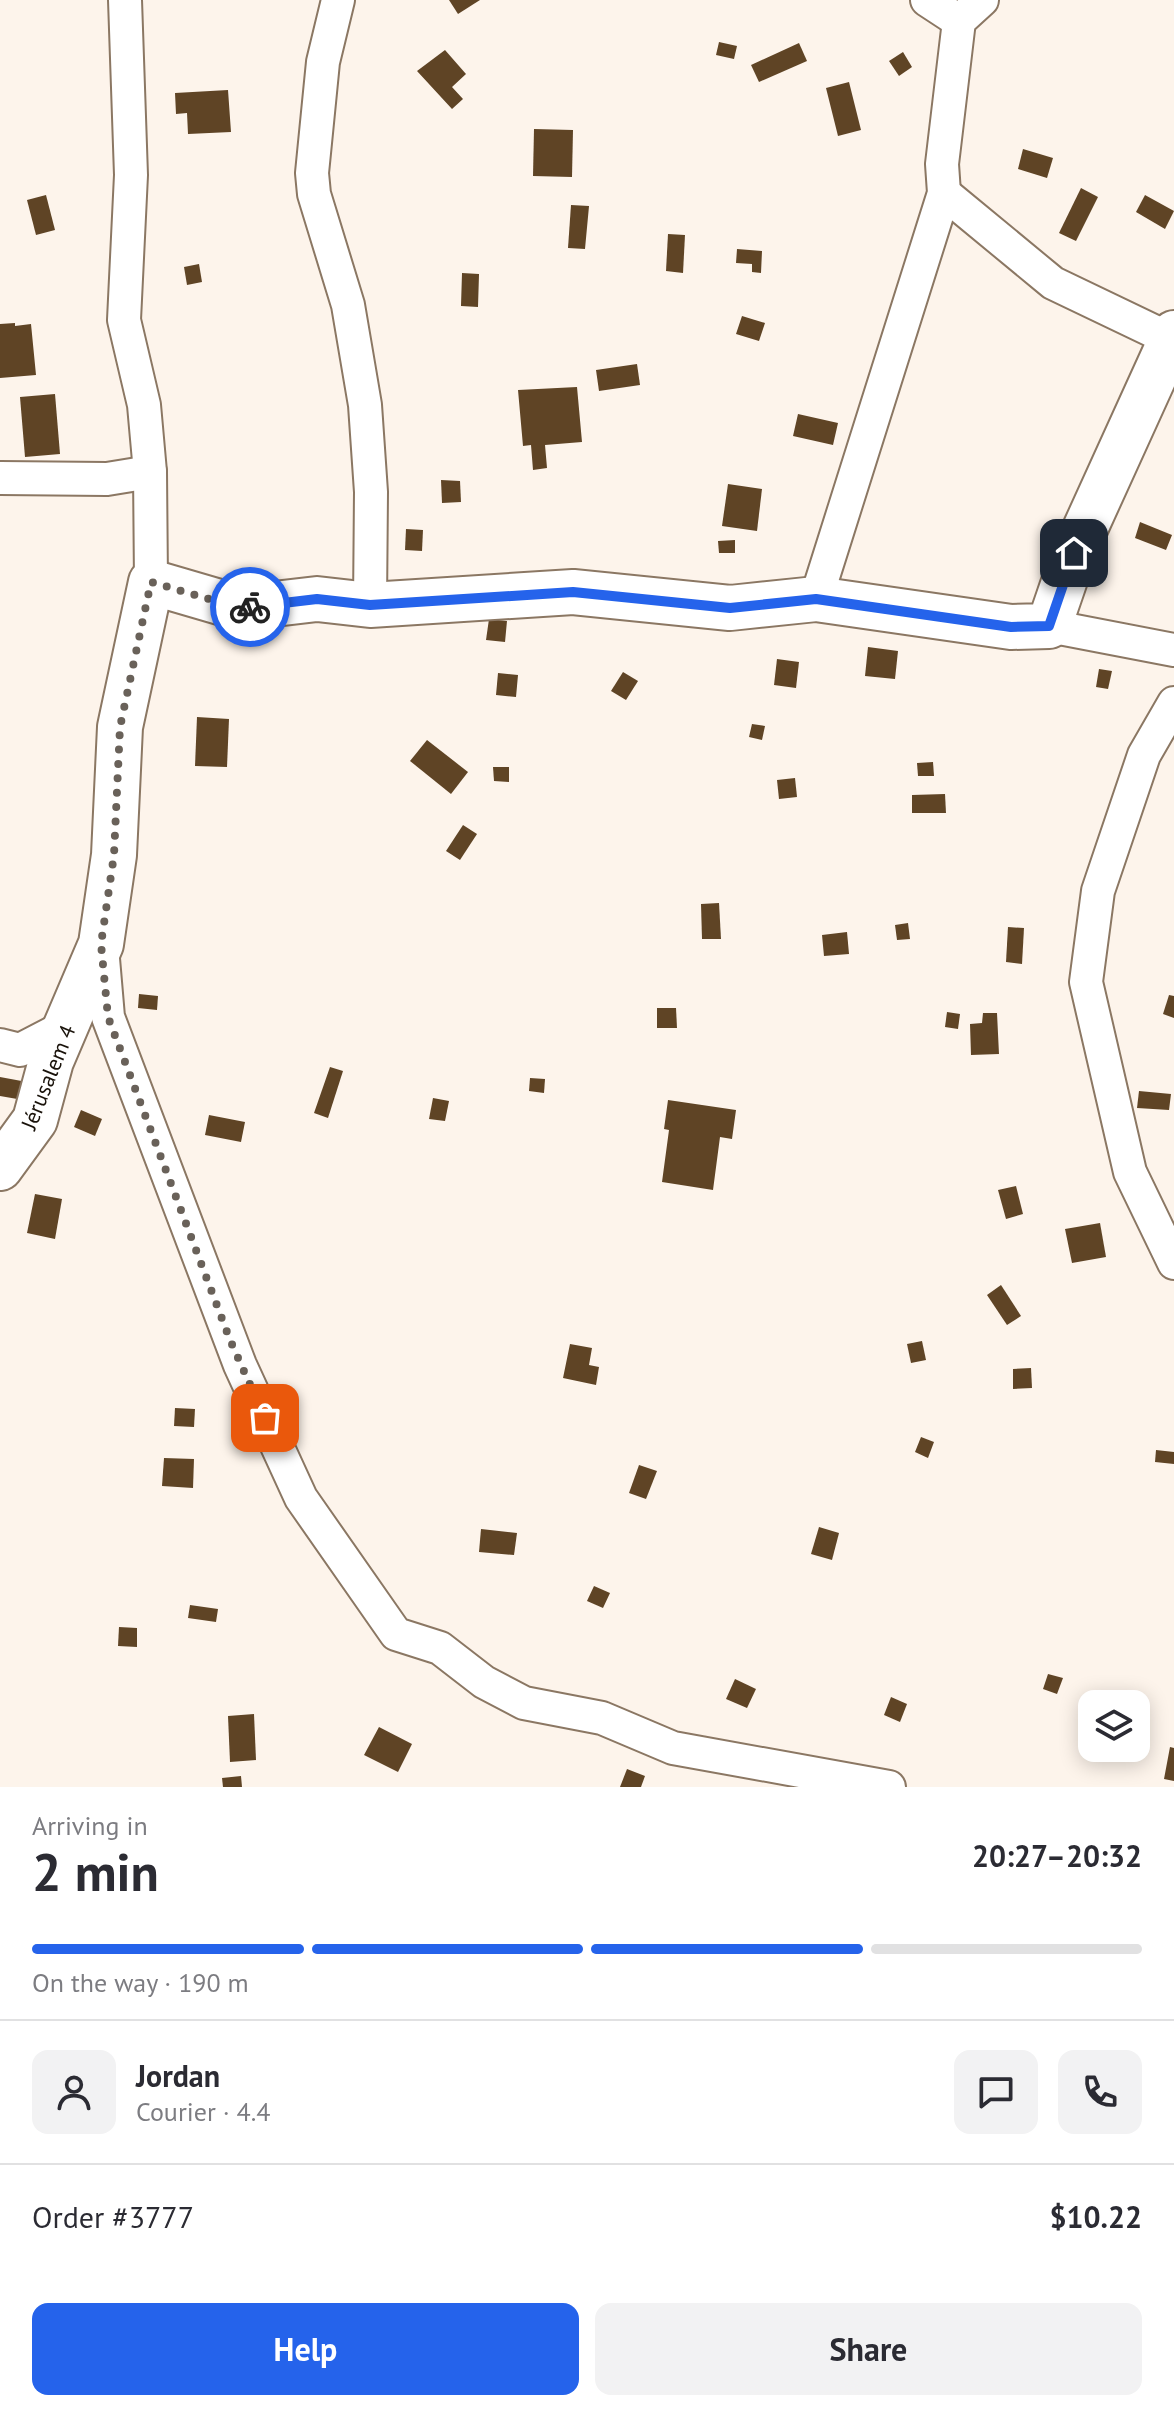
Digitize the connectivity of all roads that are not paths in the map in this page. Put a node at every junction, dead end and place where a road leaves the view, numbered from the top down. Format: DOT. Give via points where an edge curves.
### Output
graph roads {
  1 [pos="125,0"];
  2 [pos="338,0"];
  3 [pos="927,0"];
  4 [pos="970,11"];
  5 [pos="944,193"];
  6 [pos="1172,336"];
  7 [pos="150,472"];
  8 [pos="0,478"];
  9 [pos="151,582"];
  10 [pos="816,599"];
  11 [pos="370,605"];
  12 [pos="1049,626"];
  13 [pos="1174,650"];
  14 [pos="1174,703"];
  15 [pos="101,944"];
  16 [pos="70,1024"];
  17 [pos="0,1045"];
  18 [pos="0,1168"];
  19 [pos="1174,1263"];
  20 [pos="889,1787"];
  1 -- 7 [label="street" via="131,175 124,320 144,405"];
  2 -- 11 [label="street" via="323,62 312,173 317,208 348,305 365,405"];
  3 -- 4 [label="street"];
  4 -- 5 [label="street" via="942,164"];
  5 -- 6 [label="street" via="1053,283"];
  5 -- 10 [label="street"];
  6 -- 12 [label="street" via="1074,553"];
  7 -- 8 [label="street" via="107,479"];
  7 -- 9 [label="street"];
  9 -- 11 [label="street" via="240,608 317,599"];
  9 -- 15 [label="street, Jérusalem 4" via="120,727 114,855"];
  10 -- 11 [label="street" via="730,608 573,592"];
  10 -- 12 [label="street" via="1011,627"];
  12 -- 13 [label="street"];
  14 -- 19 [label="street" via="1144,755 1098,891 1086,982 1130,1172"];
  15 -- 16 [label="street, Jérusalem 4"];
  15 -- 20 [label="street" via="108,1017 240,1365 301,1498 396,1634 440,1648 484,1682 524,1703 602,1718 673,1748"];
  16 -- 17 [label="street" via="20,1050"];
  16 -- 18 [label="street, Jérusalem 4" via="51,1061 35,1120"];
}
